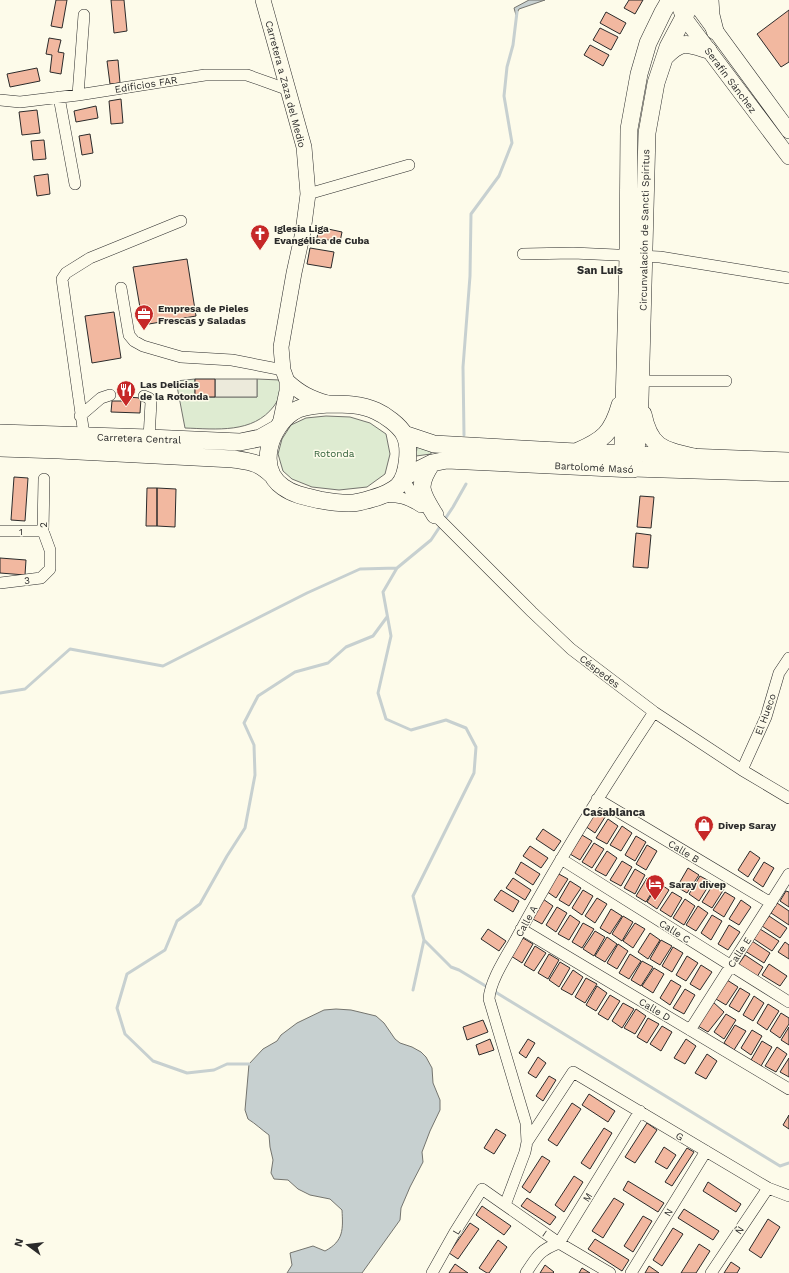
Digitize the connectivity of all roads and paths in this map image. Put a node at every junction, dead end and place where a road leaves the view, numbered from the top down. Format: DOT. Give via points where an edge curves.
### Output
graph roads {
  1 [pos="263,0"];
  2 [pos="670,0"];
  3 [pos="677,0"];
  4 [pos="693,0"];
  5 [pos="710,0"];
  6 [pos="84,15"];
  7 [pos="683,16"];
  8 [pos="715,31"];
  9 [pos="708,50"];
  10 [pos="664,57"];
  11 [pos="289,90"];
  12 [pos="78,95"];
  13 [pos="59,97"];
  14 [pos="0,100"];
  15 [pos="789,131"];
  16 [pos="789,157"];
  17 [pos="409,165"];
  18 [pos="74,184"];
  19 [pos="308,194"];
  20 [pos="181,222"];
  21 [pos="523,254"];
  22 [pos="636,256"];
  23 [pos="789,278"];
  24 [pos="121,288"];
  25 [pos="285,375"];
  26 [pos="625,376"];
  27 [pos="726,381"];
  28 [pos="641,382"];
  29 [pos="110,395"];
  30 [pos="144,396"];
  31 [pos="640,400"];
  32 [pos="328,404"];
  33 [pos="80,416"];
  34 [pos="278,426"];
  35 [pos="0,433"];
  36 [pos="404,434"];
  37 [pos="84,435"];
  38 [pos="149,438"];
  39 [pos="0,448"];
  40 [pos="576,452"];
  41 [pos="694,456"];
  42 [pos="789,460"];
  43 [pos="630,461"];
  44 [pos="432,463"];
  45 [pos="789,474"];
  46 [pos="272,475"];
  47 [pos="403,478"];
  48 [pos="44,479"];
  49 [pos="378,497"];
  50 [pos="436,517"];
  51 [pos="0,531"];
  52 [pos="43,531"];
  53 [pos="50,569"];
  54 [pos="0,583"];
  55 [pos="789,658"];
  56 [pos="654,712"];
  57 [pos="742,770"];
  58 [pos="789,798"];
  59 [pos="597,799"];
  60 [pos="561,859"];
  61 [pos="789,874"];
  62 [pos="771,903"];
  63 [pos="521,929"];
  64 [pos="730,966"];
  65 [pos="789,1002"];
  66 [pos="690,1030"];
  67 [pos="789,1089"];
  68 [pos="640,1111"];
  69 [pos="526,1147"];
  70 [pos="706,1151"];
  71 [pos="768,1188"];
  72 [pos="482,1189"];
  73 [pos="789,1196"];
  74 [pos="505,1205"];
  75 [pos="559,1243"];
  76 [pos="433,1272"];
  77 [pos="526,1273"];
  78 [pos="610,1273"];
  79 [pos="631,1273"];
  80 [pos="711,1273"];
  1 -- 11 [label="main road, Carretera a Zaza del Medio"];
  2 -- 22 [label="highway, Circunvalación de Sancti Spíritus" via="648,43 639,74 629,129"];
  3 -- 7 [label="main road, Serafín Sánchez"];
  4 -- 7 [label="highway, Circunvalación de Sancti Spíritus"];
  4 -- 8 [label="main road, Serafín Sánchez"];
  5 -- 8 [label="highway"];
  6 -- 12 [label="street"];
  7 -- 9 [label="main road, Serafín Sánchez"];
  7 -- 10 [label="highway, Circunvalación de Sancti Spíritus"];
  8 -- 15 [label="main road, Serafín Sánchez"];
  9 -- 10 [label="highway" via="693,45 680,45"];
  9 -- 16 [label="main road, Serafín Sánchez"];
  10 -- 22 [label="highway, Circunvalación de Sancti Spíritus" via="656,83 647,133"];
  11 -- 12 [label="street, Edificios FAR" via="247,75 205,74"];
  11 -- 19 [label="main road, Carretera a Zaza del Medio" via="304,147"];
  12 -- 13 [label="street, Edificios FAR"];
  13 -- 14 [label="street, Edificios FAR" via="20,102"];
  13 -- 18 [label="street"];
  17 -- 19 [label="street"];
  19 -- 25 [label="main road, Carretera a Zaza del Medio" via="281,347"];
  20 -- 33 [label="street" via="90,258 66,273 62,279"];
  21 -- 22 [label="street"];
  22 -- 23 [label="street" via="660,257"];
  22 -- 26 [label="highway, Circunvalación de Sancti Spíritus"];
  22 -- 28 [label="highway, Circunvalación de Sancti Spíritus"];
  24 -- 25 [label="street" via="129,335 143,346 181,357 232,360"];
  25 -- 32 [label="main road" via="303,394"];
  25 -- 34 [label="main road, Carretera a Zaza del Medio" via="287,395"];
  26 -- 40 [label="highway" via="615,420 605,436"];
  26 -- 43 [label="highway, Circunvalación de Sancti Spíritus" via="623,443"];
  27 -- 28 [label="street"];
  28 -- 31 [label="highway, Circunvalación de Sancti Spíritus"];
  29 -- 33 [label="street" via="101,398"];
  30 -- 38 [label="street" via="151,402"];
  31 -- 41 [label="highway" via="644,421 655,443 667,451"];
  31 -- 43 [label="highway, Circunvalación de Sancti Spíritus" via="638,435"];
  32 -- 34 [label="highway" via="307,406 294,411"];
  32 -- 36 [label="highway" via="349,404 377,411 392,421"];
  33 -- 37 [label="street"];
  34 -- 38 [label="highway, Carretera Central" via="260,438 240,442"];
  34 -- 46 [label="highway" via="270,441 268,460"];
  35 -- 37 [label="highway, Carretera Central"];
  36 -- 40 [label="highway, Bartolomé Masó" via="434,444"];
  36 -- 47 [label="highway" via="408,457"];
  37 -- 38 [label="highway, Carretera Central"];
  39 -- 46 [label="highway, Carretera Central" via="233,459 252,462"];
  40 -- 43 [label="highway, Bartolomé Masó"];
  41 -- 42 [label="main road, Bartolomé Masó"];
  41 -- 43 [label="main road, Bartolomé Masó"];
  43 -- 44 [label="highway, Bartolomé Masó" via="447,460"];
  43 -- 45 [label="main road, Bartolomé Masó"];
  44 -- 47 [label="highway, Bartolomé Masó"];
  44 -- 50 [label="highway" via="422,481 422,487 423,496"];
  46 -- 49 [label="highway" via="282,487 298,495 330,502 357,503"];
  47 -- 49 [label="highway" via="393,489"];
  47 -- 50 [label="street, Céspedes" via="410,490"];
  48 -- 52 [label="street, 2"];
  49 -- 50 [label="street, Céspedes" via="395,496 408,499"];
  50 -- 56 [label="street, Céspedes" via="571,649"];
  51 -- 52 [label="street, 1"];
  52 -- 53 [label="street, 2" via="50,550"];
  53 -- 54 [label="street, 3" via="41,578"];
  55 -- 57 [label="street, El Hueco" via="779,673 766,717"];
  56 -- 57 [label="street, Céspedes"];
  56 -- 59 [label="street, Calle A"];
  57 -- 58 [label="street, Céspedes"];
  59 -- 60 [label="street, Calle A"];
  59 -- 62 [label="street, Calle B"];
  60 -- 63 [label="street, Calle A"];
  60 -- 64 [label="street, Calle C"];
  61 -- 62 [label="street, Calle E"];
  62 -- 64 [label="street, Calle E"];
  63 -- 66 [label="street, Calle D"];
  63 -- 69 [label="street, Calle A" via="490,989 489,999 526,1123"];
  64 -- 65 [label="street, Calle C"];
  64 -- 66 [label="street, Calle E"];
  66 -- 67 [label="street, Calle D"];
  68 -- 69 [label="street, G" via="573,1072"];
  68 -- 70 [label="street, G"];
  68 -- 75 [label="street, M"];
  69 -- 74 [label="street"];
  70 -- 71 [label="street, G"];
  70 -- 79 [label="street, N"];
  71 -- 73 [label="street, G"];
  71 -- 80 [label="street, Ñ"];
  72 -- 74 [label="street, I"];
  72 -- 76 [label="street, L"];
  74 -- 75 [label="street, I"];
  75 -- 77 [label="street" via="545,1248"];
  75 -- 78 [label="street, I"];
}
